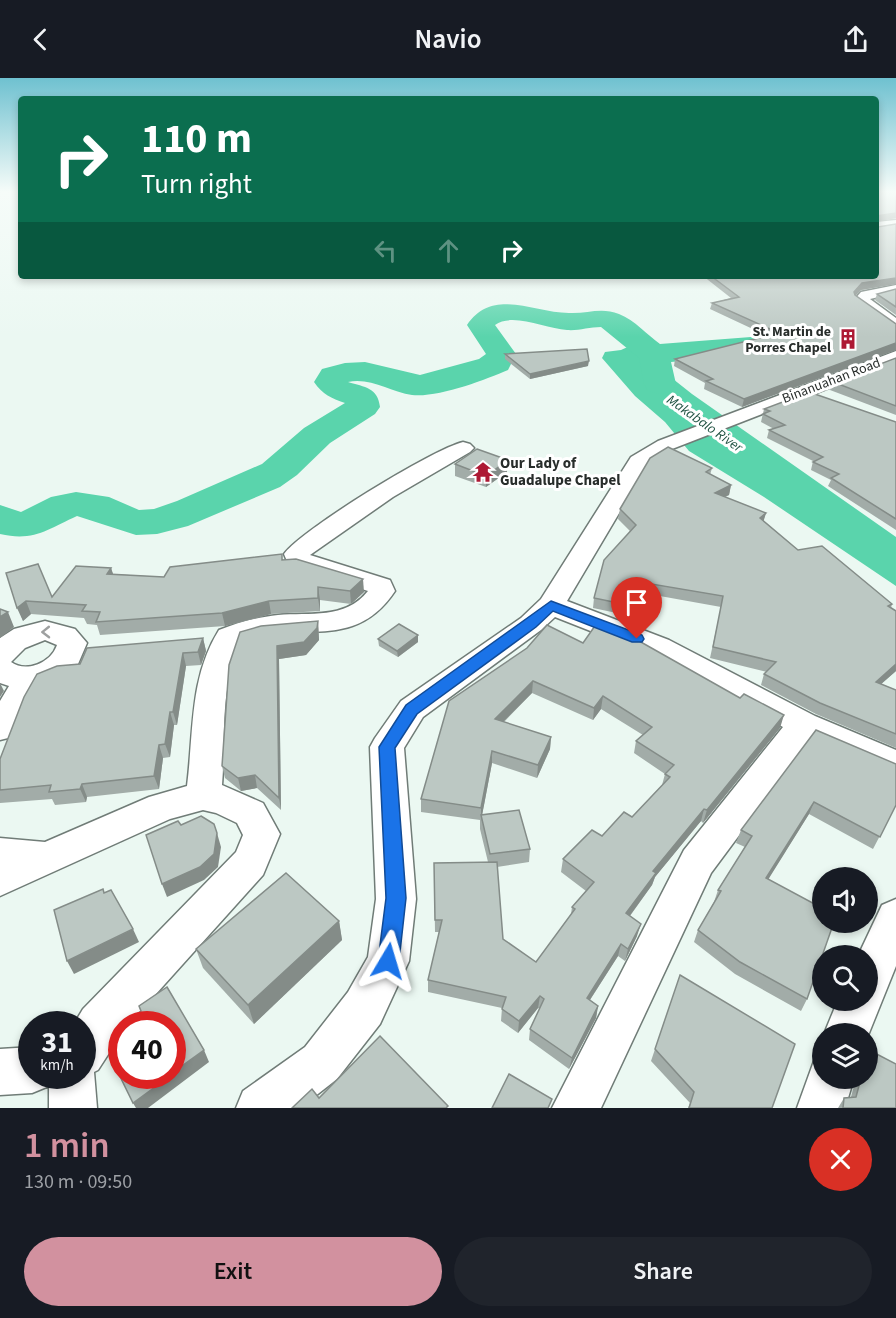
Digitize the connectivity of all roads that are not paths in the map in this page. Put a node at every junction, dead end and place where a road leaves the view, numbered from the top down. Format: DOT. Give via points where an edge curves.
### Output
graph roads {
  1 [pos="896,289"];
  2 [pos="896,325"];
  3 [pos="896,356"];
  4 [pos="807,390"];
  5 [pos="829,399"];
  6 [pos="463,448"];
  7 [pos="551,605"];
  8 [pos="229,637"];
  9 [pos="193,640"];
  10 [pos="102,647"];
  11 [pos="72,650"];
  12 [pos="0,656"];
  13 [pos="0,669"];
  14 [pos="30,677"];
  15 [pos="804,724"];
  16 [pos="0,729"];
  17 [pos="896,764"];
  18 [pos="203,796"];
  19 [pos="0,854"];
  20 [pos="47,858"];
  21 [pos="0,879"];
  22 [pos="896,918"];
  23 [pos="878,959"];
  24 [pos="96,1030"];
  25 [pos="0,1072"];
  26 [pos="18,1073"];
  27 [pos="827,1089"];
  28 [pos="260,1108"];
  29 [pos="576,1108"];
  30 [pos="821,1108"];
  1 -- 2 [label="street" via="866,295 861,300"];
  3 -- 4 [label="street, Binanuahan Road"];
  4 -- 5 [label="street"];
  4 -- 7 [label="street, Binanuahan Road" via="665,445 639,462"];
  6 -- 8 [label="street" via="385,492 297,554 298,561 381,586 382,591 370,606 350,620 264,626"];
  7 -- 15 [label="street" via="659,647"];
  7 -- 28 [label="street, Binanuahan Road" via="531,624 411,710 387,747 396,898 388,961 364,1008 321,1063"];
  8 -- 9 [label="street"];
  8 -- 18 [label="street" via="218,656 214,676"];
  10 -- 11 [label="street"];
  11 -- 12 [label="street, one-way" via="72,643 61,632 39,632 15,640"];
  11 -- 14 [label="street" via="62,664"];
  13 -- 14 [label="street" via="8,675"];
  14 -- 16 [label="street"];
  15 -- 17 [label="street"];
  15 -- 29 [label="street" via="697,862"];
  18 -- 20 [label="street" via="162,807"];
  18 -- 24 [label="street" via="223,800 250,813 261,834 250,863"];
  19 -- 20 [label="street"];
  20 -- 21 [label="street"];
  22 -- 23 [label="street"];
  25 -- 26 [label="street"];
  27 -- 30 [label="street"];
}
